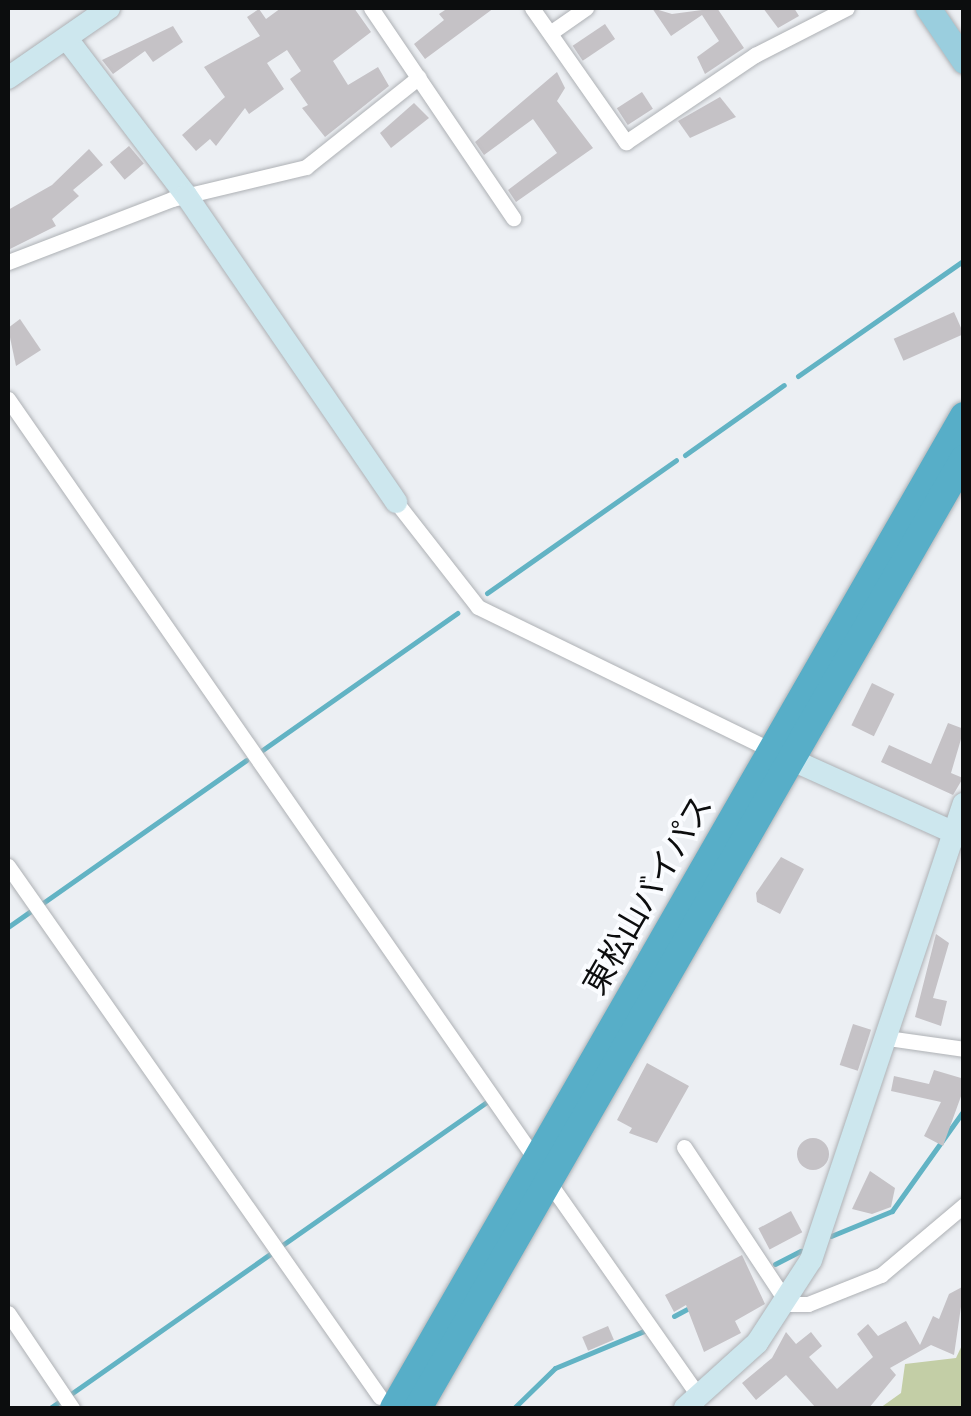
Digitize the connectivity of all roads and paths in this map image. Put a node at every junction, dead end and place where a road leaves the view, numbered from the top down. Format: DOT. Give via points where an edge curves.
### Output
graph roads {
  1 [pos="109,8"];
  2 [pos="371,8"];
  3 [pos="532,8"];
  4 [pos="586,8"];
  5 [pos="847,8"];
  6 [pos="928,8"];
  7 [pos="550,34"];
  8 [pos="67,39"];
  9 [pos="964,61"];
  10 [pos="419,77"];
  11 [pos="8,78"];
  12 [pos="186,195"];
  13 [pos="514,218"];
  14 [pos="8,262"];
  15 [pos="8,398"];
  16 [pos="964,416"];
  17 [pos="964,459"];
  18 [pos="396,502"];
  19 [pos="780,755"];
  20 [pos="964,804"];
  21 [pos="958,835"];
  22 [pos="8,866"];
  23 [pos="886,1038"];
  24 [pos="964,1048"];
  25 [pos="684,1147"];
  26 [pos="542,1171"];
  27 [pos="964,1205"];
  28 [pos="788,1304"];
  29 [pos="8,1313"];
  30 [pos="456,1340"];
  31 [pos="692,1403"];
  32 [pos="382,1405"];
  33 [pos="72,1408"];
  34 [pos="418,1408"];
  35 [pos="432,1408"];
  1 -- 8 [label="street"];
  2 -- 10 [label="street"];
  3 -- 7 [label="street"];
  4 -- 7 [label="street"];
  5 -- 7 [label="street" via="755,55 626,142"];
  6 -- 9 [label="main road"];
  8 -- 11 [label="street"];
  8 -- 12 [label="street"];
  10 -- 12 [label="street" via="306,166"];
  10 -- 13 [label="street"];
  12 -- 14 [label="street"];
  12 -- 18 [label="street"];
  15 -- 26 [label="street"];
  16 -- 19 [label="highway, 東松山バイパス"];
  17 -- 19 [label="highway, 東松山バイパス"];
  18 -- 19 [label="street" via="478,607"];
  19 -- 21 [label="street"];
  19 -- 26 [label="highway, 東松山バイパス"];
  20 -- 21 [label="street"];
  21 -- 23 [label="street"];
  22 -- 32 [label="street"];
  23 -- 24 [label="street"];
  23 -- 28 [label="street" via="822,1232"];
  25 -- 28 [label="street"];
  26 -- 30 [label="highway, 東松山バイパス"];
  26 -- 31 [label="street"];
  26 -- 32 [label="highway, 東松山バイパス" via="424,1354"];
  27 -- 28 [label="street" via="880,1276 808,1304"];
  28 -- 31 [label="street"];
  29 -- 33 [label="street"];
  30 -- 34 [label="highway, 東松山バイパス"];
  30 -- 35 [label="street"];
}
